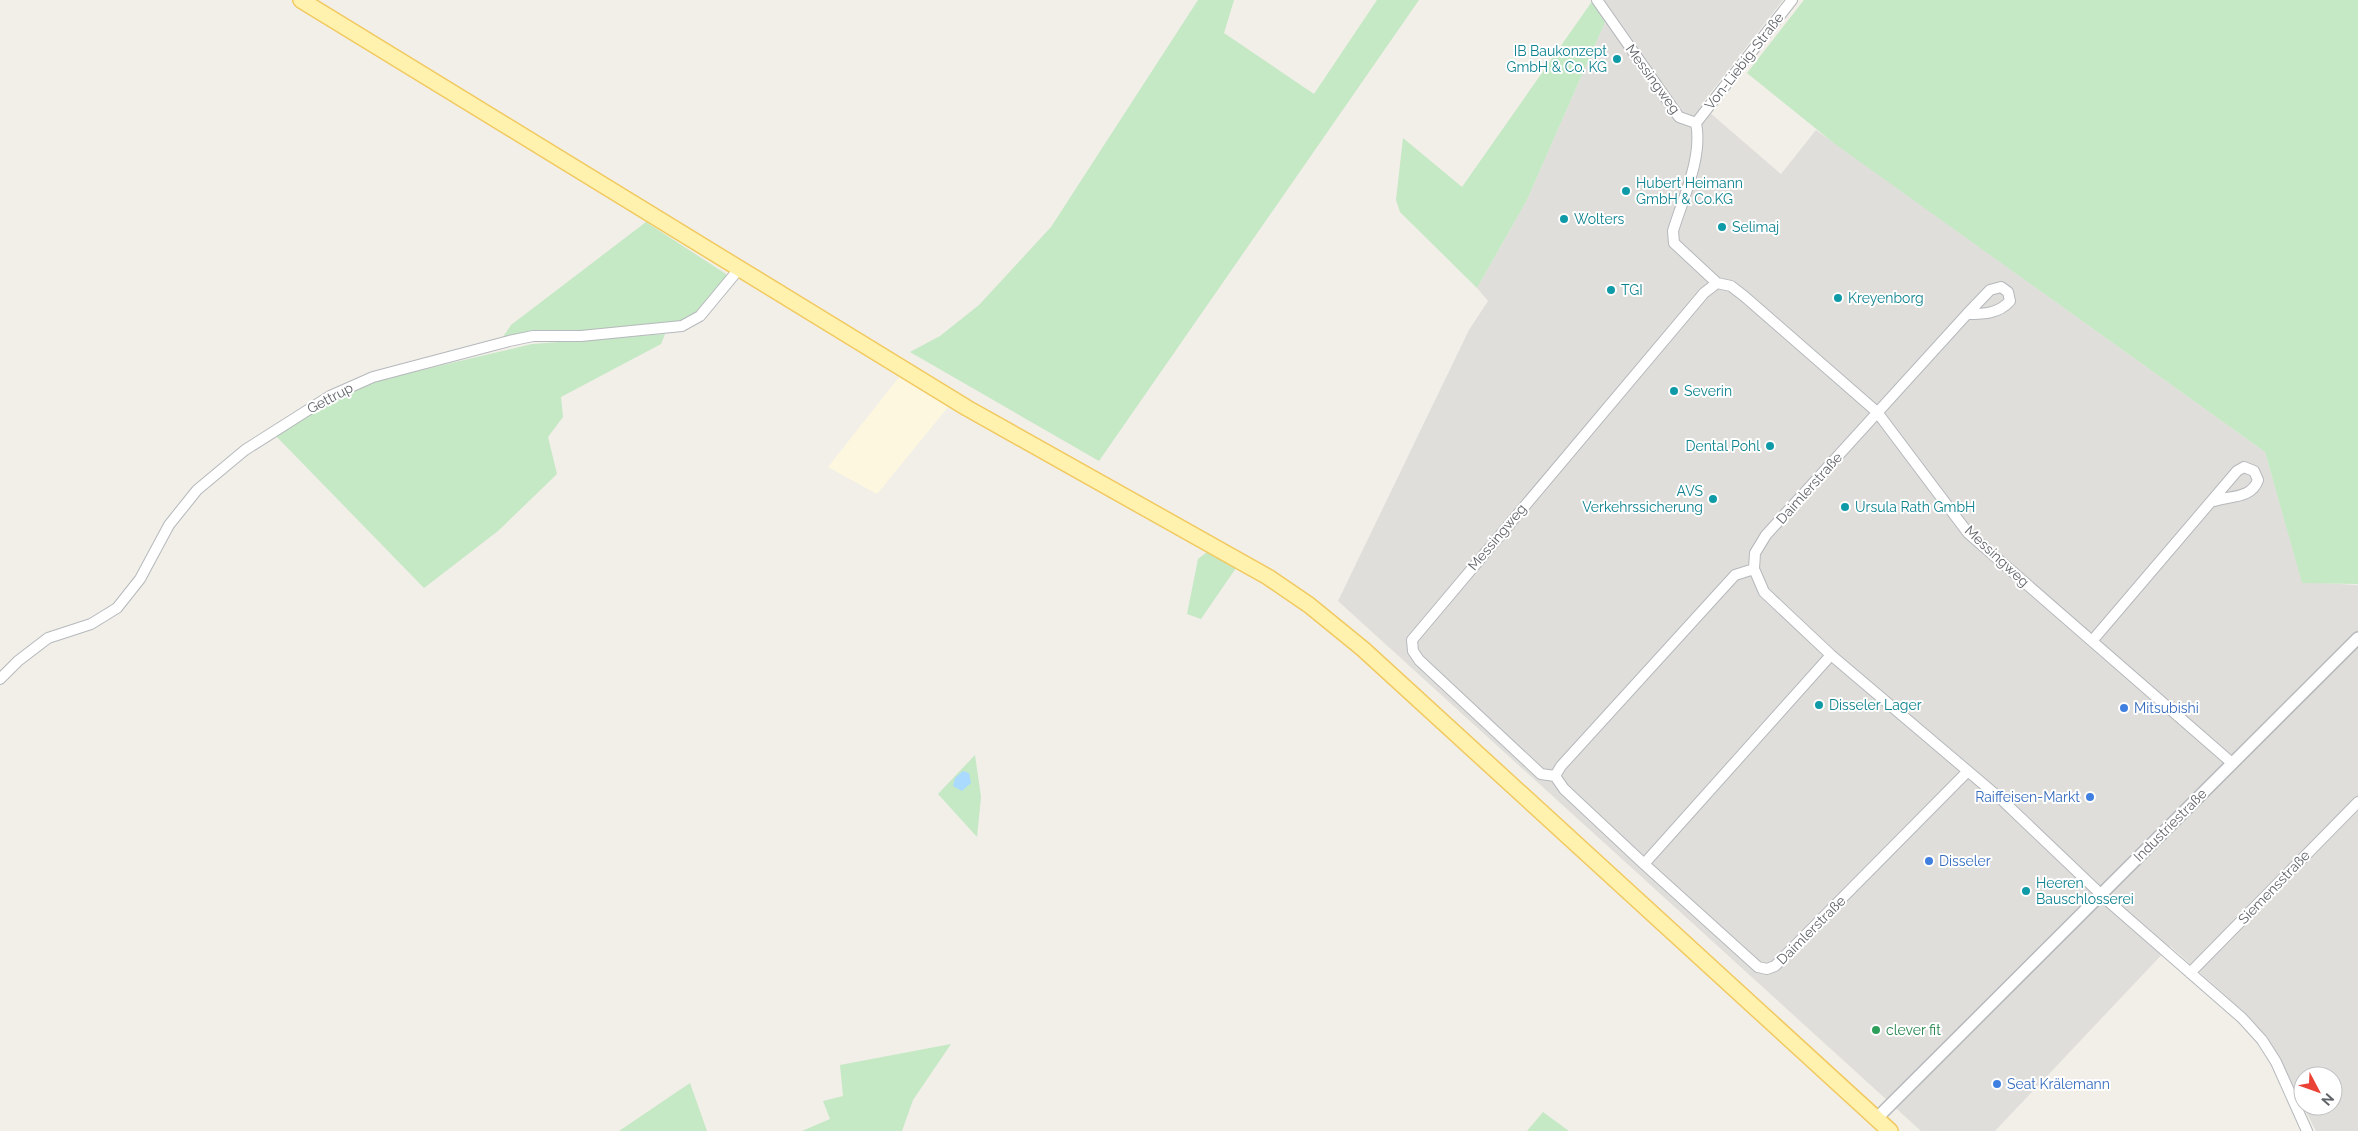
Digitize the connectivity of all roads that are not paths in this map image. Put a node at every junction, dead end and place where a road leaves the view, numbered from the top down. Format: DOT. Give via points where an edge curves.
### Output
graph roads {
  1 [pos="301,0"];
  2 [pos="1598,0"];
  3 [pos="1792,0"];
  4 [pos="1696,123"];
  5 [pos="739,269"];
  6 [pos="1717,283"];
  7 [pos="1967,314"];
  8 [pos="1877,412"];
  9 [pos="2211,502"];
  10 [pos="1754,569"];
  11 [pos="2358,638"];
  12 [pos="2092,641"];
  13 [pos="1831,655"];
  14 [pos="0,679"];
  15 [pos="2232,763"];
  16 [pos="1968,771"];
  17 [pos="1555,776"];
  18 [pos="2358,802"];
  19 [pos="1644,864"];
  20 [pos="2101,895"];
  21 [pos="2190,973"];
  22 [pos="1876,1119"];
  23 [pos="1890,1131"];
  24 [pos="2307,1131"];
  1 -- 5 [label="main road"];
  2 -- 4 [label="street, Messingweg" via="1679,117"];
  3 -- 4 [label="street, Von-Liebig-Straße"];
  4 -- 6 [label="street, Messingweg" via="1699,137 1696,153 1672,237 1677,248"];
  5 -- 14 [label="street, Gettrup" via="700,316 682,326 581,336 533,336 508,341 373,377 323,400 245,450 196,490 169,525 140,578 117,608 90,624 48,638"];
  5 -- 22 [label="main road" via="967,408 1245,563 1309,605 1363,649"];
  6 -- 8 [label="street, Messingweg" via="1731,286 1744,296"];
  6 -- 17 [label="street, Messingweg" via="1704,293 1412,640 1413,651 1419,660 1541,774"];
  7 -- 8 [label="street"];
  8 -- 10 [label="street, Daimlerstraße" via="1766,535 1755,553"];
  8 -- 12 [label="street, Messingweg" via="1968,533"];
  9 -- 9 [label="street" via="2237,471 2244,467 2254,471 2258,480 2247,495"];
  9 -- 12 [label="street"];
  10 -- 13 [label="street" via="1764,592"];
  10 -- 17 [label="street" via="1734,574 1646,669"];
  11 -- 15 [label="street, Industriestraße"];
  12 -- 15 [label="street, Messingweg"];
  13 -- 16 [label="street"];
  13 -- 19 [label="street"];
  15 -- 20 [label="street, Industriestraße"];
  16 -- 19 [label="street, Daimlerstraße" via="1769,969 1758,967"];
  16 -- 20 [label="street"];
  17 -- 19 [label="street, Daimlerstraße" via="1564,789"];
  18 -- 21 [label="street, Siemensstraße"];
  20 -- 21 [label="street"];
  20 -- 22 [label="street, Industriestraße"];
  21 -- 24 [label="street" via="2262,1040 2276,1062"];
  22 -- 23 [label="main road"];
}
